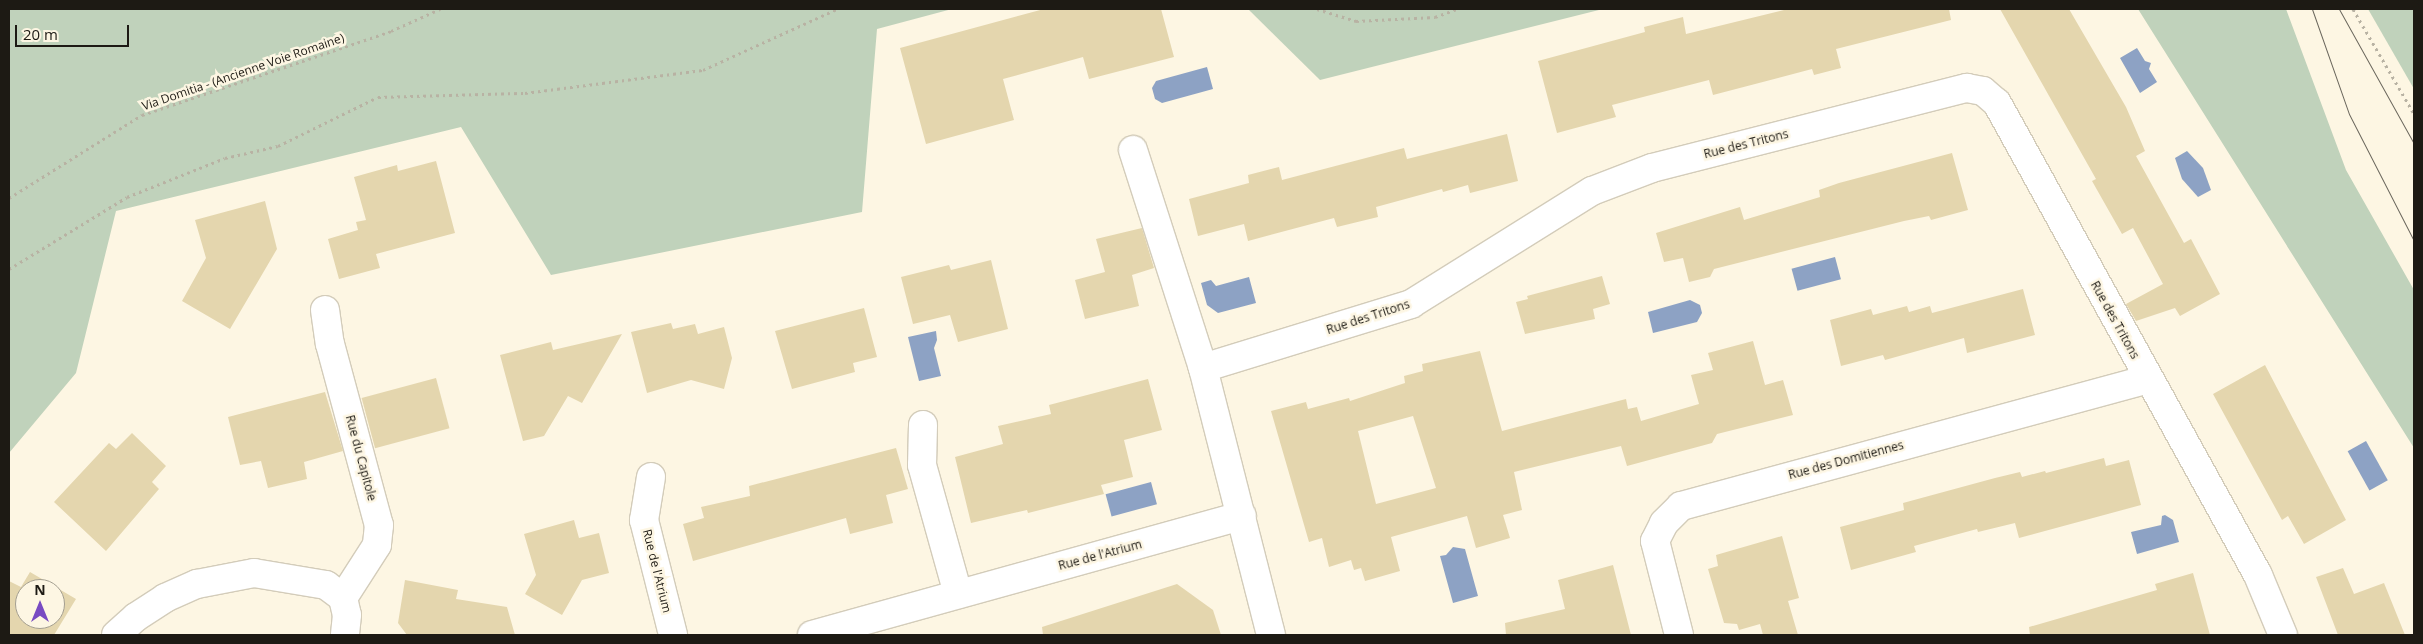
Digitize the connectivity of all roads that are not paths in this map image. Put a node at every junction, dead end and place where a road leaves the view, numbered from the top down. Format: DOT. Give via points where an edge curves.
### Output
graph roads {
  1 [pos="1133,150"];
  2 [pos="325,310"];
  3 [pos="1203,368"];
  4 [pos="2148,379"];
  5 [pos="923,425"];
  6 [pos="651,477"];
  7 [pos="1242,516"];
  8 [pos="958,594"];
  9 [pos="343,598"];
  10 [pos="116,635"];
  11 [pos="345,635"];
  12 [pos="673,635"];
  13 [pos="812,635"];
  14 [pos="1271,635"];
  15 [pos="1679,635"];
  16 [pos="2283,635"];
  1 -- 3 [label="street"];
  2 -- 9 [label="street, Rue du Capitole" via="330,344 379,525 377,545"];
  3 -- 4 [label="street, Rue des Tritons" via="1411,304 1592,191 1643,172 1966,88 1983,91 1997,103"];
  3 -- 7 [label="street"];
  4 -- 15 [label="street, Rue des Domitiennes" via="1681,506 1664,523 1655,541"];
  4 -- 16 [label="street, Rue des Tritons" via="2258,575"];
  5 -- 8 [label="street" via="922,465"];
  6 -- 12 [label="street, Rue de l'Atrium" via="644,520"];
  7 -- 8 [label="street, Rue de l'Atrium"];
  7 -- 14 [label="street"];
  8 -- 13 [label="street, Rue de l'Atrium"];
  9 -- 10 [label="street" via="326,585 254,573 228,575 165,598"];
  9 -- 11 [label="street" via="347,615"];
}
